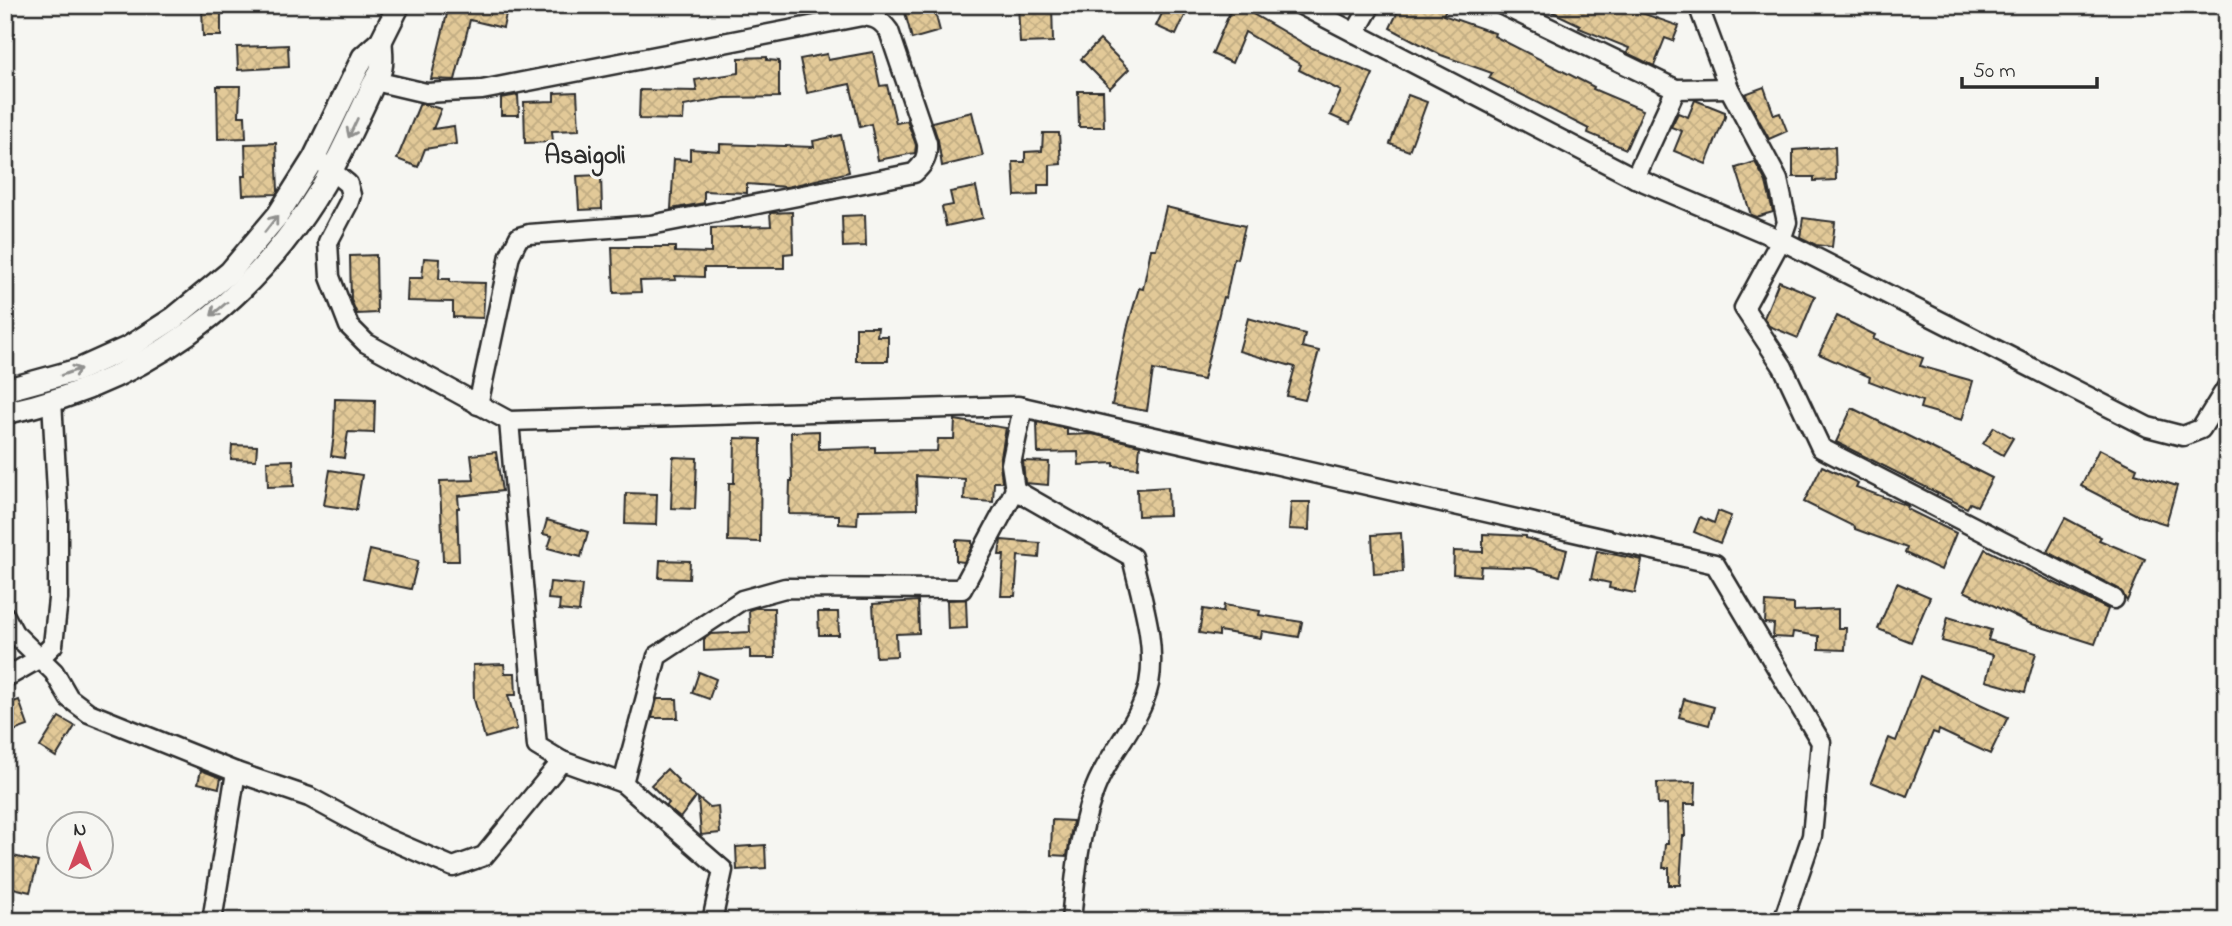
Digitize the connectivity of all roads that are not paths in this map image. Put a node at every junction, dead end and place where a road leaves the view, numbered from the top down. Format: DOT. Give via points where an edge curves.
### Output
graph roads {
  1 [pos="399,5"];
  2 [pos="1301,5"];
  3 [pos="1371,5"];
  4 [pos="1502,5"];
  5 [pos="1698,5"];
  6 [pos="1355,33"];
  7 [pos="381,41"];
  8 [pos="375,81"];
  9 [pos="1729,88"];
  10 [pos="1676,89"];
  11 [pos="314,158"];
  12 [pos="332,169"];
  13 [pos="1635,178"];
  14 [pos="1781,240"];
  15 [pos="2227,387"];
  16 [pos="5,390"];
  17 [pos="52,400"];
  18 [pos="478,405"];
  19 [pos="1023,407"];
  20 [pos="5,413"];
  21 [pos="509,422"];
  22 [pos="1015,490"];
  23 [pos="2114,598"];
  24 [pos="5,617"];
  25 [pos="40,658"];
  26 [pos="5,678"];
  27 [pos="562,761"];
  28 [pos="236,772"];
  29 [pos="623,783"];
  30 [pos="212,921"];
  31 [pos="712,921"];
  32 [pos="1071,921"];
  33 [pos="1783,921"];
  1 -- 7 [label="main road"];
  2 -- 6 [label="street"];
  3 -- 6 [label="street"];
  4 -- 10 [label="street"];
  5 -- 9 [label="street"];
  6 -- 13 [label="street"];
  7 -- 8 [label="main road" via="382,68"];
  7 -- 11 [label="main road" via="363,57"];
  8 -- 12 [label="main road, one-way"];
  8 -- 18 [label="street" via="426,93 482,90 872,17 889,31 927,143 923,166 914,173 651,225 519,237 510,255"];
  9 -- 10 [label="street"];
  9 -- 14 [label="street" via="1777,180 1787,222"];
  10 -- 13 [label="street"];
  11 -- 12 [label="street"];
  16 -- 11 [label="main road, one-way" via="78,370 130,347 174,318 230,272 278,215"];
  12 -- 17 [label="main road, one-way" via="276,253 194,331 124,373"];
  12 -- 18 [label="street" via="348,184 351,195 328,242 330,277 349,326 366,343"];
  13 -- 14 [label="street"];
  14 -- 15 [label="street" via="2148,427 2183,436 2201,429"];
  14 -- 23 [label="street" via="1744,309 1783,367 1821,448"];
  17 -- 20 [label="main road"];
  17 -- 25 [label="street" via="58,598 53,645"];
  18 -- 21 [label="street"];
  19 -- 21 [label="street"];
  19 -- 22 [label="street" via="1012,464"];
  19 -- 33 [label="street" via="1715,564 1821,742 1812,836"];
  21 -- 27 [label="street" via="537,746"];
  22 -- 29 [label="street" via="962,589 785,588 742,600 657,656"];
  22 -- 32 [label="street" via="1132,557 1151,637 1143,704 1093,793 1076,869"];
  24 -- 25 [label="street" via="14,633"];
  25 -- 26 [label="street"];
  25 -- 28 [label="street" via="54,671 69,698 89,713"];
  27 -- 28 [label="street" via="484,856 453,867 381,836 309,797"];
  27 -- 29 [label="street"];
  28 -- 30 [label="street"];
  29 -- 31 [label="street" via="723,870"];
}
